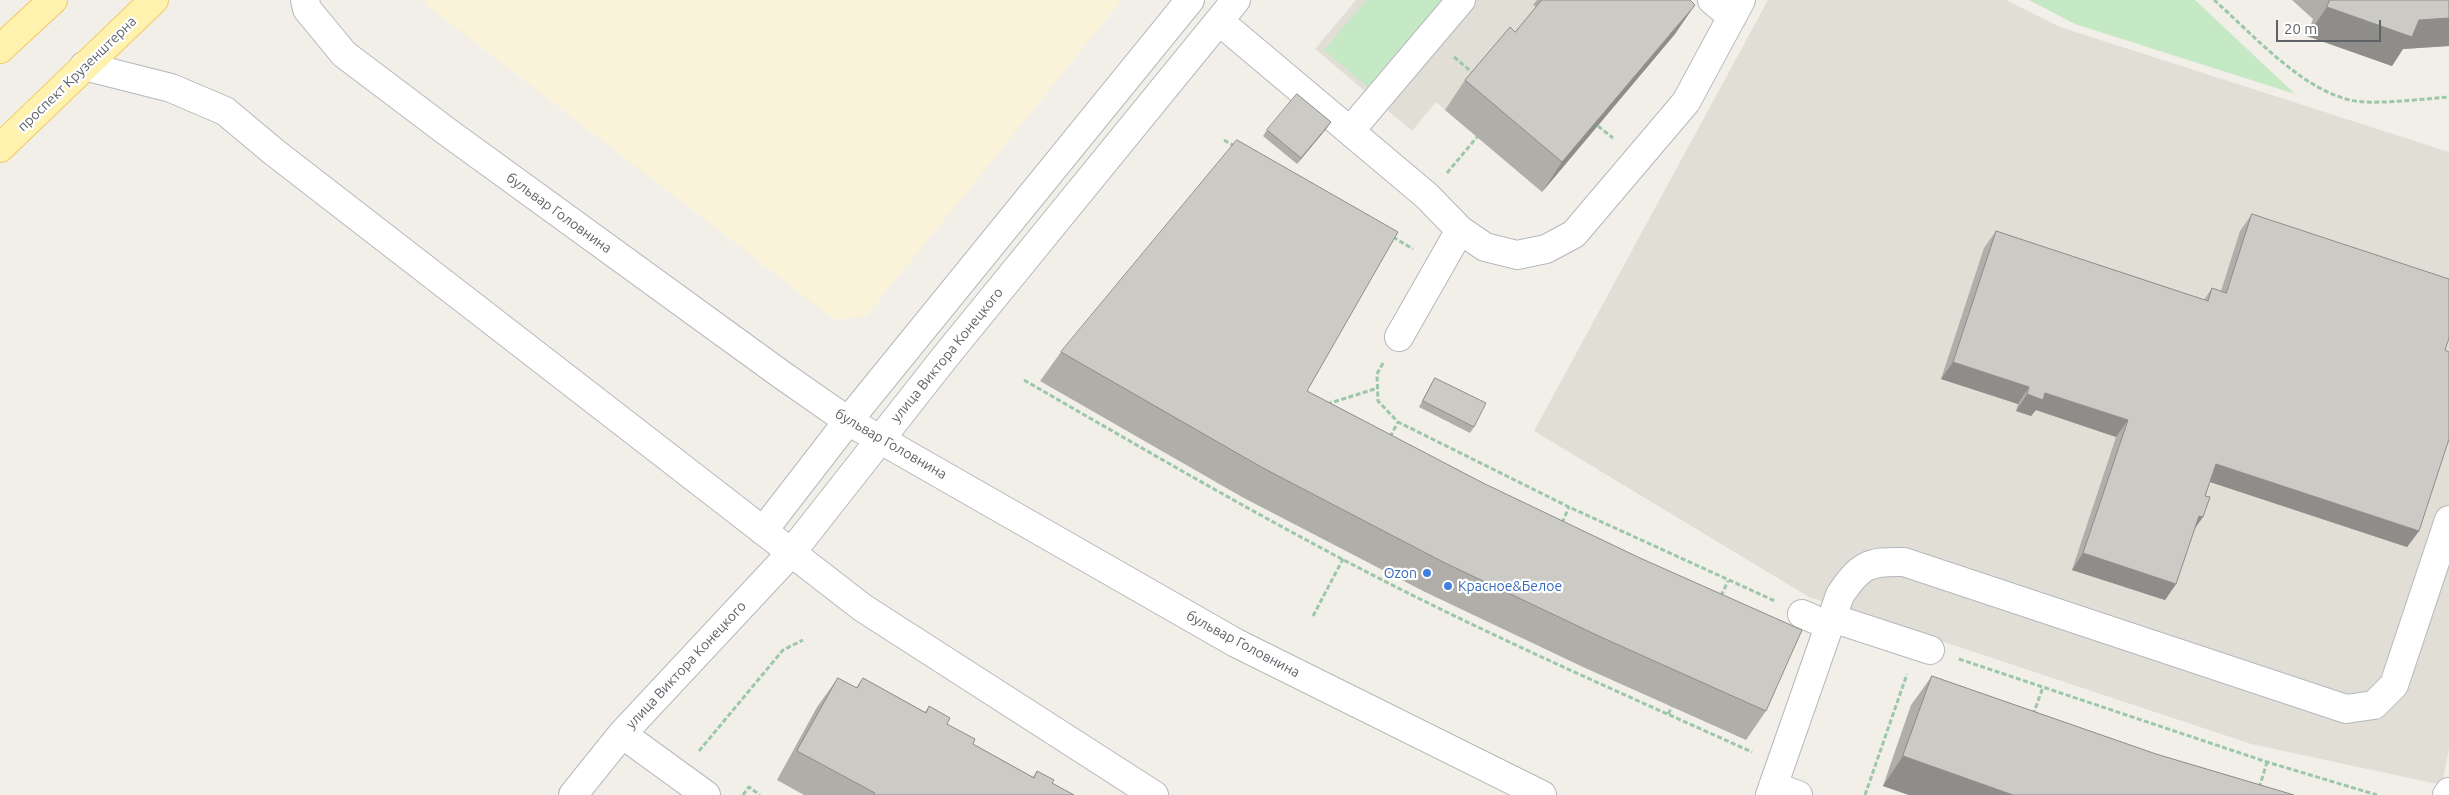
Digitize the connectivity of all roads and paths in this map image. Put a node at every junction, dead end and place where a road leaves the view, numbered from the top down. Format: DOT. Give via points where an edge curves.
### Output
graph roads {
  1 [pos="53,0"];
  2 [pos="154,0"];
  3 [pos="305,0"];
  4 [pos="1190,0"];
  5 [pos="1236,0"];
  6 [pos="1461,0"];
  7 [pos="2214,0"];
  8 [pos="2223,0"];
  9 [pos="2219,4"];
  10 [pos="1728,6"];
  11 [pos="1219,21"];
  12 [pos="0,49"];
  13 [pos="84,66"];
  14 [pos="2449,97"];
  15 [pos="1350,131"];
  16 [pos="1477,137"];
  17 [pos="1224,140"];
  18 [pos="0,148"];
  19 [pos="1241,150"];
  20 [pos="1427,196"];
  21 [pos="1460,230"];
  22 [pos="1388,235"];
  23 [pos="1440,264"];
  24 [pos="1399,336"];
  25 [pos="1024,380"];
  26 [pos="1378,388"];
  27 [pos="1320,406"];
  28 [pos="848,421"];
  29 [pos="1398,422"];
  30 [pos="879,440"];
  31 [pos="1386,444"];
  32 [pos="1569,508"];
  33 [pos="2449,520"];
  34 [pos="1558,530"];
  35 [pos="763,531"];
  36 [pos="1333,544"];
  37 [pos="1330,552"];
  38 [pos="791,553"];
  39 [pos="1343,559"];
  40 [pos="1728,581"];
  41 [pos="2438,585"];
  42 [pos="1718,604"];
  43 [pos="1802,614"];
  44 [pos="1313,616"];
  45 [pos="1831,622"];
  46 [pos="1510,632"];
  47 [pos="1506,639"];
  48 [pos="803,640"];
  49 [pos="1924,648"];
  50 [pos="2043,687"];
  51 [pos="1672,707"];
  52 [pos="1668,714"];
  53 [pos="2033,716"];
  54 [pos="622,734"];
  55 [pos="2267,762"];
  56 [pos="679,776"];
  57 [pos="1780,785"];
  58 [pos="573,795"];
  59 [pos="706,795"];
  60 [pos="743,795"];
  61 [pos="760,795"];
  62 [pos="1154,795"];
  63 [pos="1542,795"];
  64 [pos="1864,795"];
  65 [pos="2257,795"];
  66 [pos="2377,795"];
  1 -- 12 [label="main road"];
  2 -- 13 [label="main road, проспект Крузенштерна"];
  3 -- 28 [label="street, бульвар Головнина" via="307,8 344,54"];
  4 -- 28 [label="street"];
  5 -- 11 [label="street, улица Виктора Конецкого"];
  6 -- 15 [label="street"];
  7 -- 9 [label="path"];
  8 -- 9 [label="path"];
  9 -- 14 [label="path" via="2307,82 2334,96 2364,102"];
  10 -- 21 [label="street" via="1686,102 1574,234 1546,249 1517,255 1485,247"];
  11 -- 15 [label="street"];
  11 -- 30 [label="street, улица Виктора Конецкого"];
  13 -- 18 [label="main road, проспект Крузенштерна"];
  13 -- 35 [label="street" via="171,88 225,111"];
  15 -- 20 [label="street"];
  16 -- 20 [label="path"];
  17 -- 19 [label="path"];
  20 -- 21 [label="street"];
  21 -- 23 [label="street"];
  22 -- 23 [label="path"];
  23 -- 24 [label="street"];
  24 -- 26 [label="path" via="1377,374"];
  25 -- 37 [label="path" via="1239,504"];
  26 -- 27 [label="path"];
  26 -- 29 [label="path" via="1378,401"];
  28 -- 30 [label="street, бульвар Головнина"];
  28 -- 35 [label="street"];
  29 -- 31 [label="path"];
  29 -- 32 [label="path"];
  30 -- 38 [label="street, улица Виктора Конецкого"];
  30 -- 63 [label="street, бульвар Головнина" via="1236,643"];
  32 -- 34 [label="path"];
  32 -- 40 [label="path"];
  33 -- 41 [label="street"];
  35 -- 38 [label="street"];
  36 -- 37 [label="path"];
  37 -- 39 [label="path"];
  38 -- 54 [label="street, улица Виктора Конецкого"];
  38 -- 62 [label="street" via="863,608"];
  39 -- 44 [label="path"];
  39 -- 47 [label="path"];
  40 -- 42 [label="path"];
  40 -- 43 [label="path"];
  41 -- 45 [label="street" via="2394,685 2374,706 2346,709 1904,562 1878,562 1855,573 1840,595"];
  43 -- 45 [label="street"];
  45 -- 49 [label="street"];
  45 -- 57 [label="street"];
  46 -- 47 [label="path"];
  47 -- 52 [label="path"];
  48 -- 56 [label="path" via="783,650"];
  49 -- 50 [label="path"];
  49 -- 64 [label="path"];
  50 -- 53 [label="path"];
  50 -- 55 [label="path"];
  51 -- 52 [label="path"];
  52 -- 57 [label="path"];
  54 -- 56 [label="street"];
  54 -- 58 [label="street, улица Виктора Конецкого"];
  55 -- 65 [label="path"];
  55 -- 66 [label="path"];
  56 -- 59 [label="street"];
  60 -- 61 [label="path" via="749,787"];
}
